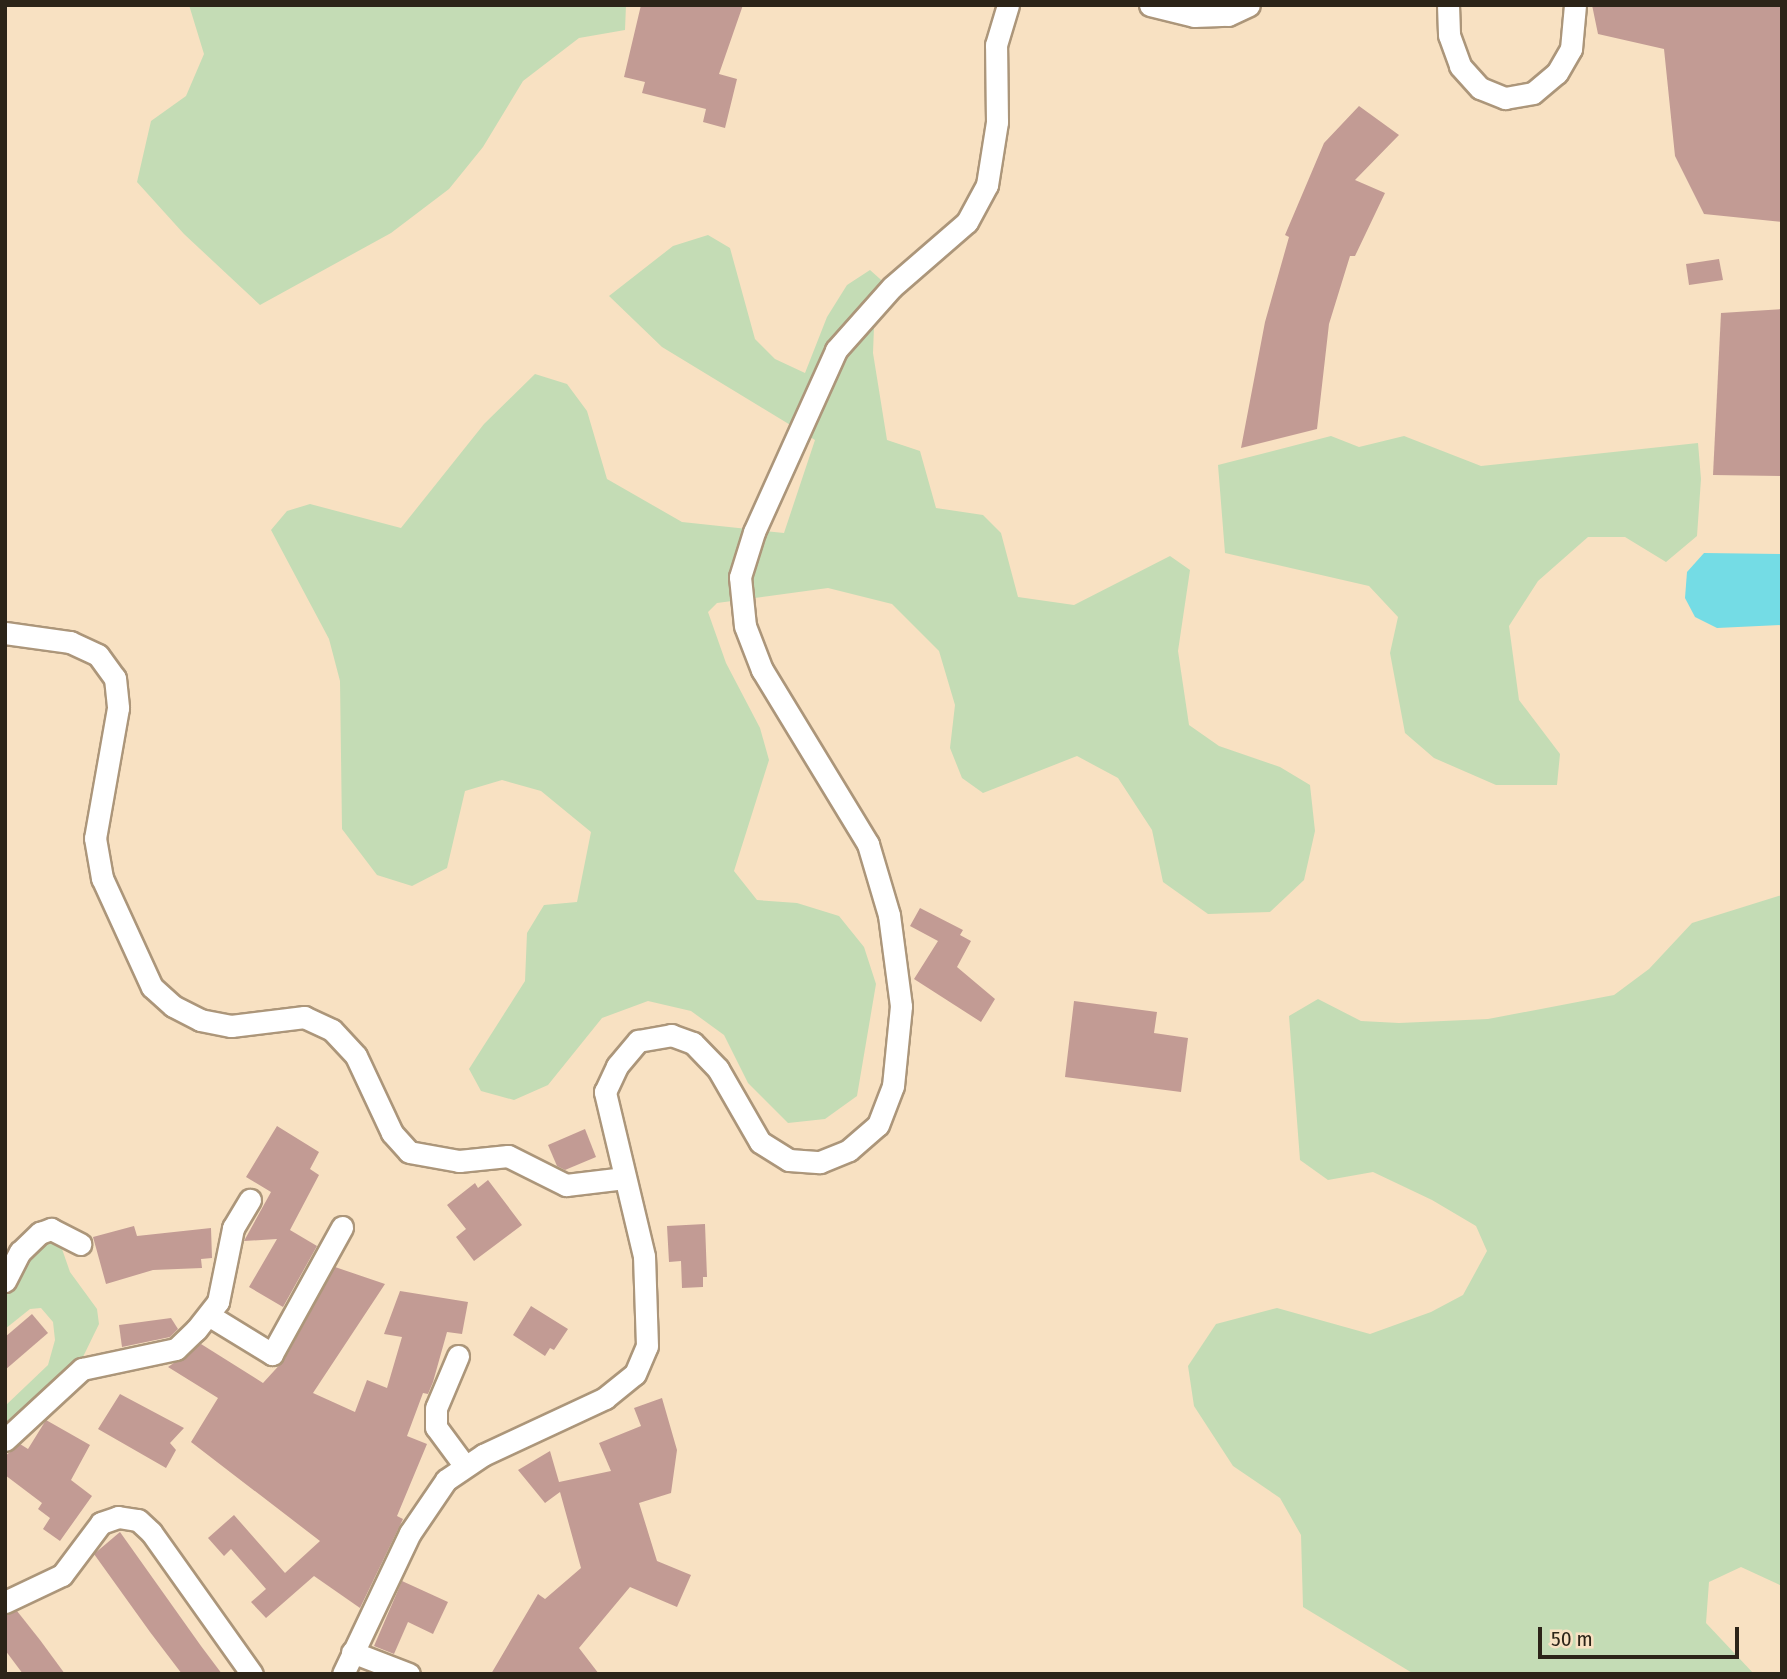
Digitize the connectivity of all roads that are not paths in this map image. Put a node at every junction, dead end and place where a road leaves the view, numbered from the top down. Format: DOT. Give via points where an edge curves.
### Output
graph roads {
  1 [pos="1008,5"];
  2 [pos="1150,5"];
  3 [pos="1249,5"];
  4 [pos="1448,5"];
  5 [pos="1575,5"];
  6 [pos="5,634"];
  7 [pos="625,1178"];
  8 [pos="250,1200"];
  9 [pos="342,1227"];
  10 [pos="80,1244"];
  11 [pos="5,1281"];
  12 [pos="210,1316"];
  13 [pos="458,1356"];
  14 [pos="5,1440"];
  15 [pos="464,1465"];
  16 [pos="5,1602"];
  17 [pos="352,1652"];
  18 [pos="251,1674"];
  19 [pos="343,1674"];
  20 [pos="409,1674"];
  1 -- 7 [label="street" via="996,45 998,122 987,185 967,222 876,302 836,350 754,533 740,577 745,626 762,670 868,844 889,915 901,1006 893,1086 878,1125 849,1150 820,1161 789,1160 760,1142 718,1069 693,1043 671,1035 638,1041 617,1066 606,1092"];
  2 -- 3 [label="street" via="1194,16 1228,15"];
  4 -- 5 [label="street" via="1449,35 1460,66 1480,88 1505,98 1533,93 1557,73 1571,49"];
  6 -- 7 [label="street" via="70,642 98,655 115,678 118,708 95,838 102,878 152,987 173,1006 200,1020 231,1026 304,1017 332,1030 356,1056 393,1133 409,1152 459,1161 508,1156 566,1185"];
  7 -- 15 [label="street" via="644,1256 649,1311 647,1346 635,1374 606,1398"];
  8 -- 12 [label="street" via="233,1228 218,1302"];
  9 -- 12 [label="street" via="272,1354"];
  10 -- 11 [label="street" via="51,1230 40,1233 20,1252"];
  12 -- 14 [label="street" via="176,1349 82,1369"];
  13 -- 15 [label="street" via="436,1408 436,1427"];
  15 -- 17 [label="street" via="429,1500"];
  16 -- 18 [label="street" via="62,1575 101,1523 118,1517 138,1520"];
  17 -- 19 [label="street"];
  17 -- 20 [label="street"];
}
